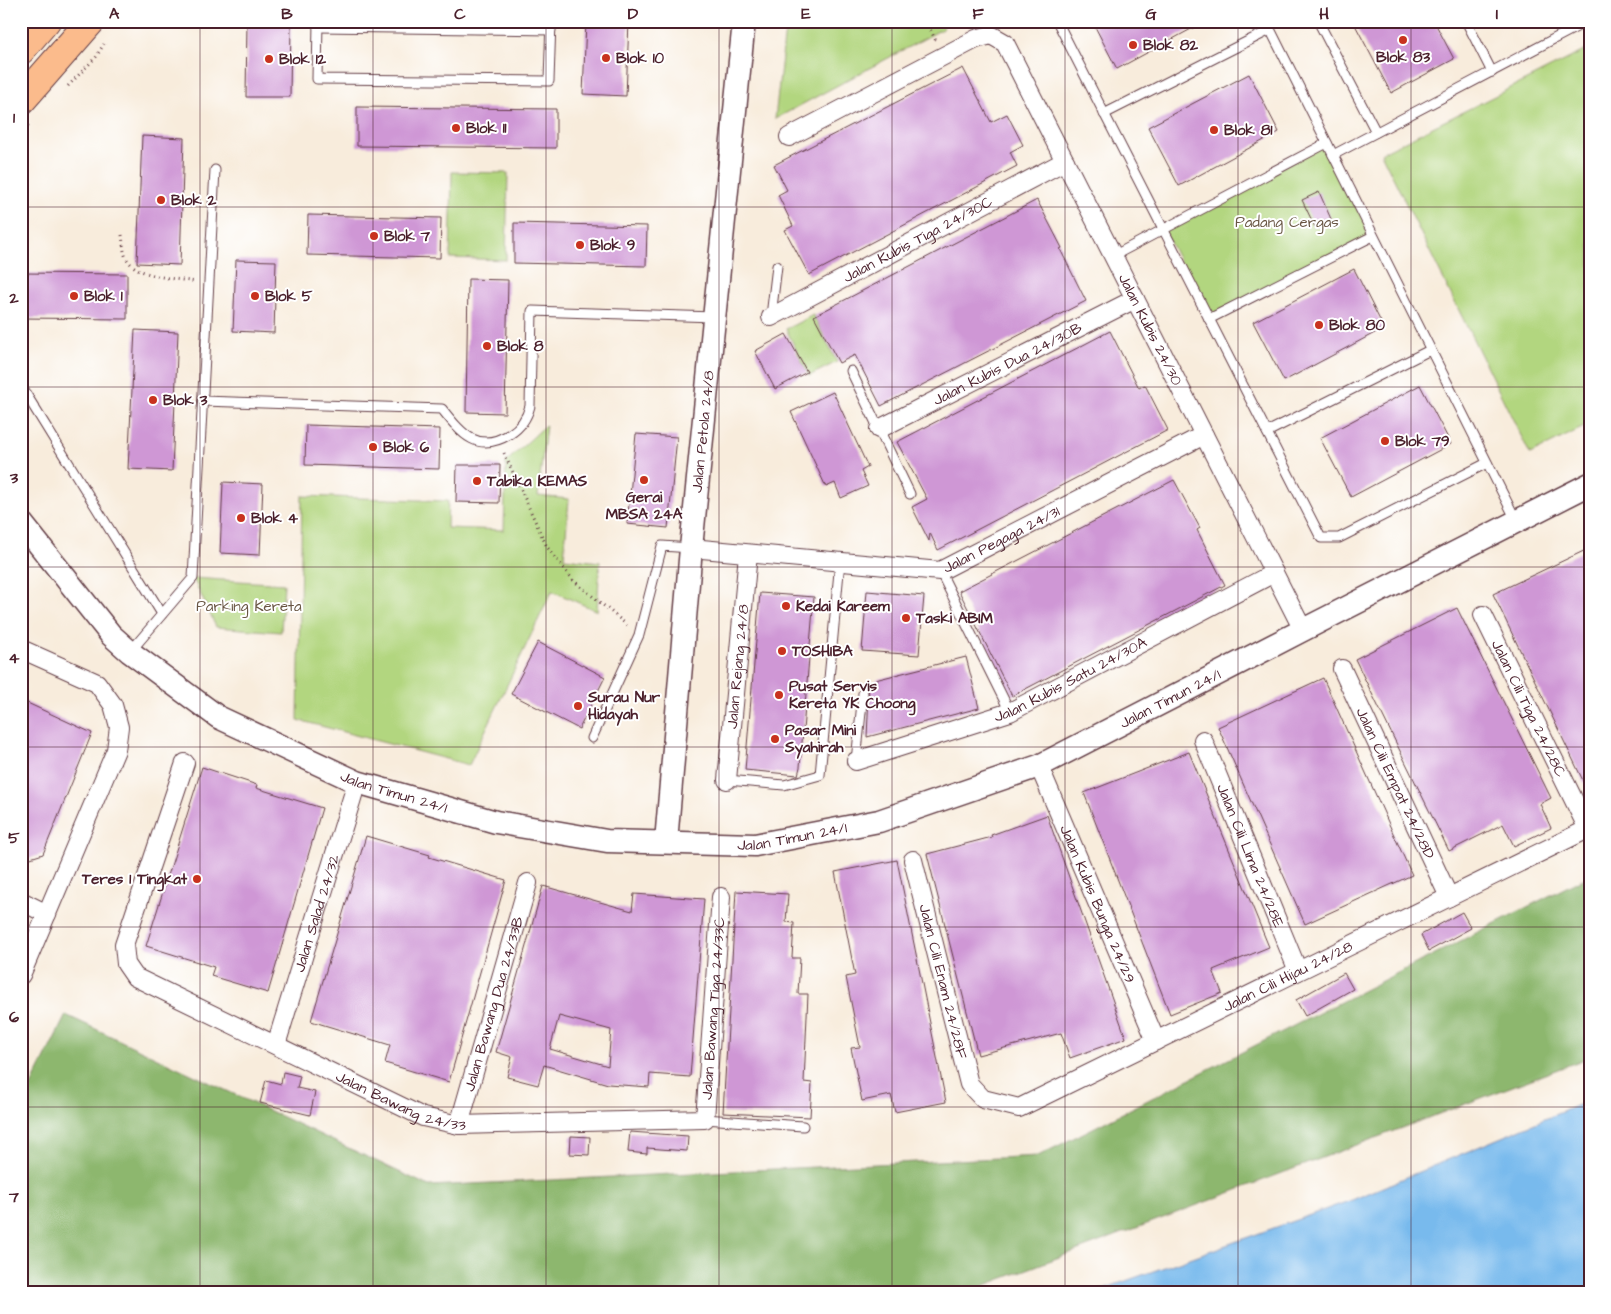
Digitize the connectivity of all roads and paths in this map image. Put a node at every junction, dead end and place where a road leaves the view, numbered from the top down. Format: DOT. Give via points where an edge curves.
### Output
graph roads {
  1 [pos="46,21"];
  2 [pos="90,21"];
  3 [pos="744,21"];
  4 [pos="1057,21"];
  5 [pos="1318,21"];
  6 [pos="1466,21"];
  7 [pos="1588,21"];
  8 [pos="318,24"];
  9 [pos="1268,25"];
  10 [pos="551,26"];
  11 [pos="21,50"];
  12 [pos="1492,72"];
  13 [pos="21,101"];
  14 [pos="1104,114"];
  15 [pos="1376,132"];
  16 [pos="789,137"];
  17 [pos="1327,143"];
  18 [pos="1333,154"];
  19 [pos="1064,161"];
  20 [pos="215,170"];
  21 [pos="1163,229"];
  22 [pos="122,235"];
  23 [pos="1374,236"];
  24 [pos="1113,256"];
  25 [pos="777,266"];
  26 [pos="209,284"];
  27 [pos="1135,299"];
  28 [pos="771,317"];
  29 [pos="714,318"];
  30 [pos="1209,320"];
  31 [pos="1430,350"];
  32 [pos="852,371"];
  33 [pos="21,386"];
  34 [pos="203,401"];
  35 [pos="879,429"];
  36 [pos="1267,432"];
  37 [pos="1204,435"];
  38 [pos="499,441"];
  39 [pos="1487,463"];
  40 [pos="1590,484"];
  41 [pos="910,494"];
  42 [pos="21,522"];
  43 [pos="1516,522"];
  44 [pos="691,548"];
  45 [pos="748,554"];
  46 [pos="840,561"];
  47 [pos="940,571"];
  48 [pos="1274,573"];
  49 [pos="162,614"];
  50 [pos="1483,615"];
  51 [pos="1303,630"];
  52 [pos="639,635"];
  53 [pos="21,648"];
  54 [pos="130,652"];
  55 [pos="1342,669"];
  56 [pos="863,693"];
  57 [pos="1010,712"];
  58 [pos="592,738"];
  59 [pos="1203,740"];
  60 [pos="856,761"];
  61 [pos="185,763"];
  62 [pos="1039,766"];
  63 [pos="727,780"];
  64 [pos="357,782"];
  65 [pos="1589,829"];
  66 [pos="666,842"];
  67 [pos="913,860"];
  68 [pos="528,883"];
  69 [pos="721,897"];
  70 [pos="1449,897"];
  71 [pos="21,901"];
  72 [pos="47,914"];
  73 [pos="1298,971"];
  74 [pos="21,975"];
  75 [pos="1156,1040"];
  76 [pos="276,1045"];
  77 [pos="983,1099"];
  78 [pos="705,1119"];
  79 [pos="459,1125"];
  80 [pos="803,1126"];
  1 -- 11 [label="main road"];
  2 -- 13 [label="main road"];
  3 -- 29 [label="street, Jalan Petola 24/8"];
  4 -- 14 [label="lane"];
  5 -- 15 [label="lane"];
  6 -- 12 [label="lane"];
  7 -- 12 [label="lane"];
  8 -- 10 [label="lane"];
  8 -- 10 [label="lane" via="317,78 549,81"];
  9 -- 14 [label="lane"];
  9 -- 17 [label="lane"];
  12 -- 15 [label="lane"];
  14 -- 21 [label="lane"];
  15 -- 18 [label="lane"];
  16 -- 19 [label="street, Jalan Kubis 24/30" via="976,39 991,35 1005,43"];
  17 -- 18 [label="lane"];
  17 -- 21 [label="lane"];
  18 -- 23 [label="lane"];
  19 -- 24 [label="street, Jalan Kubis 24/30"];
  19 -- 28 [label="street, Jalan Kubis Tiga 24/30C"];
  20 -- 26 [label="lane"];
  21 -- 24 [label="lane"];
  21 -- 30 [label="lane"];
  22 -- 26 [label="path" via="124,254 139,271"];
  23 -- 30 [label="lane"];
  23 -- 31 [label="lane"];
  24 -- 27 [label="street, Jalan Kubis 24/30"];
  25 -- 28 [label="lane"];
  26 -- 34 [label="lane"];
  27 -- 35 [label="street, Jalan Kubis Dua 24/30B"];
  27 -- 37 [label="street, Jalan Kubis 24/30"];
  29 -- 38 [label="lane" via="532,312 530,406 527,417 516,430"];
  29 -- 44 [label="street, Jalan Petola 24/8"];
  30 -- 36 [label="lane"];
  31 -- 36 [label="lane"];
  31 -- 39 [label="lane"];
  32 -- 35 [label="lane"];
  33 -- 49 [label="lane"];
  34 -- 38 [label="lane" via="442,409 471,439 484,443"];
  34 -- 49 [label="lane" via="193,578"];
  35 -- 41 [label="lane"];
  36 -- 39 [label="lane" via="1321,538 1339,538"];
  37 -- 47 [label="street, Jalan Pegaga 24/31"];
  37 -- 48 [label="street, Jalan Kubis 24/30"];
  38 -- 52 [label="path" via="547,547 573,580"];
  39 -- 43 [label="lane"];
  40 -- 43 [label="street, Jalan Timun 24/1"];
  42 -- 54 [label="street, Jalan Timun 24/1" via="111,635"];
  43 -- 51 [label="street, Jalan Timun 24/1"];
  44 -- 45 [label="street, Jalan Pegaga 24/31"];
  44 -- 52 [label="lane" via="662,546"];
  44 -- 66 [label="street, Jalan Petola 24/8"];
  45 -- 46 [label="street, Jalan Pegaga 24/31"];
  45 -- 63 [label="street, Jalan Rejang 24/8"];
  46 -- 47 [label="street, Jalan Pegaga 24/31"];
  46 -- 63 [label="lane" via="820,775 784,785"];
  47 -- 57 [label="lane"];
  48 -- 51 [label="street, Jalan Kubis 24/30"];
  48 -- 57 [label="street, Jalan Kubis Satu 24/30A"];
  49 -- 54 [label="lane"];
  50 -- 65 [label="street, Jalan Cili Tiga 24/28C"];
  51 -- 62 [label="street, Jalan Timun 24/1"];
  52 -- 58 [label="lane"];
  53 -- 72 [label="street" via="97,683 113,705 119,726 116,750"];
  54 -- 64 [label="street, Jalan Timun 24/1" via="218,717"];
  55 -- 70 [label="street, Jalan Cili Empat 24/28D"];
  56 -- 60 [label="lane"];
  57 -- 60 [label="street, Jalan Kubis Satu 24/30A"];
  59 -- 73 [label="street, Jalan Cili Lima 24/28E"];
  61 -- 76 [label="street, Jalan Bawang 24/33" via="124,946 126,964 135,977"];
  62 -- 66 [label="street, Jalan Timun 24/1" via="879,821 755,845"];
  62 -- 75 [label="street, Jalan Kubis Bunga 24/29"];
  64 -- 66 [label="street, Jalan Timun 24/1" via="496,822 607,841"];
  64 -- 76 [label="street, Jalan Salad 24/32"];
  65 -- 70 [label="street, Jalan Cili Hijau 24/28"];
  67 -- 77 [label="street, Jalan Cili Enam 24/28F" via="969,1084"];
  68 -- 79 [label="street, Jalan Bawang Dua 24/33B"];
  69 -- 78 [label="street, Jalan Bawang Tiga 24/33C"];
  70 -- 73 [label="street, Jalan Cili Hijau 24/28"];
  71 -- 72 [label="street"];
  72 -- 74 [label="street"];
  73 -- 75 [label="street, Jalan Cili Hijau 24/28"];
  75 -- 77 [label="street, Jalan Cili Hijau 24/28" via="1019,1108"];
  76 -- 79 [label="street, Jalan Bawang 24/33" via="423,1117"];
  78 -- 79 [label="street, Jalan Bawang 24/33"];
  78 -- 80 [label="lane"];
}
